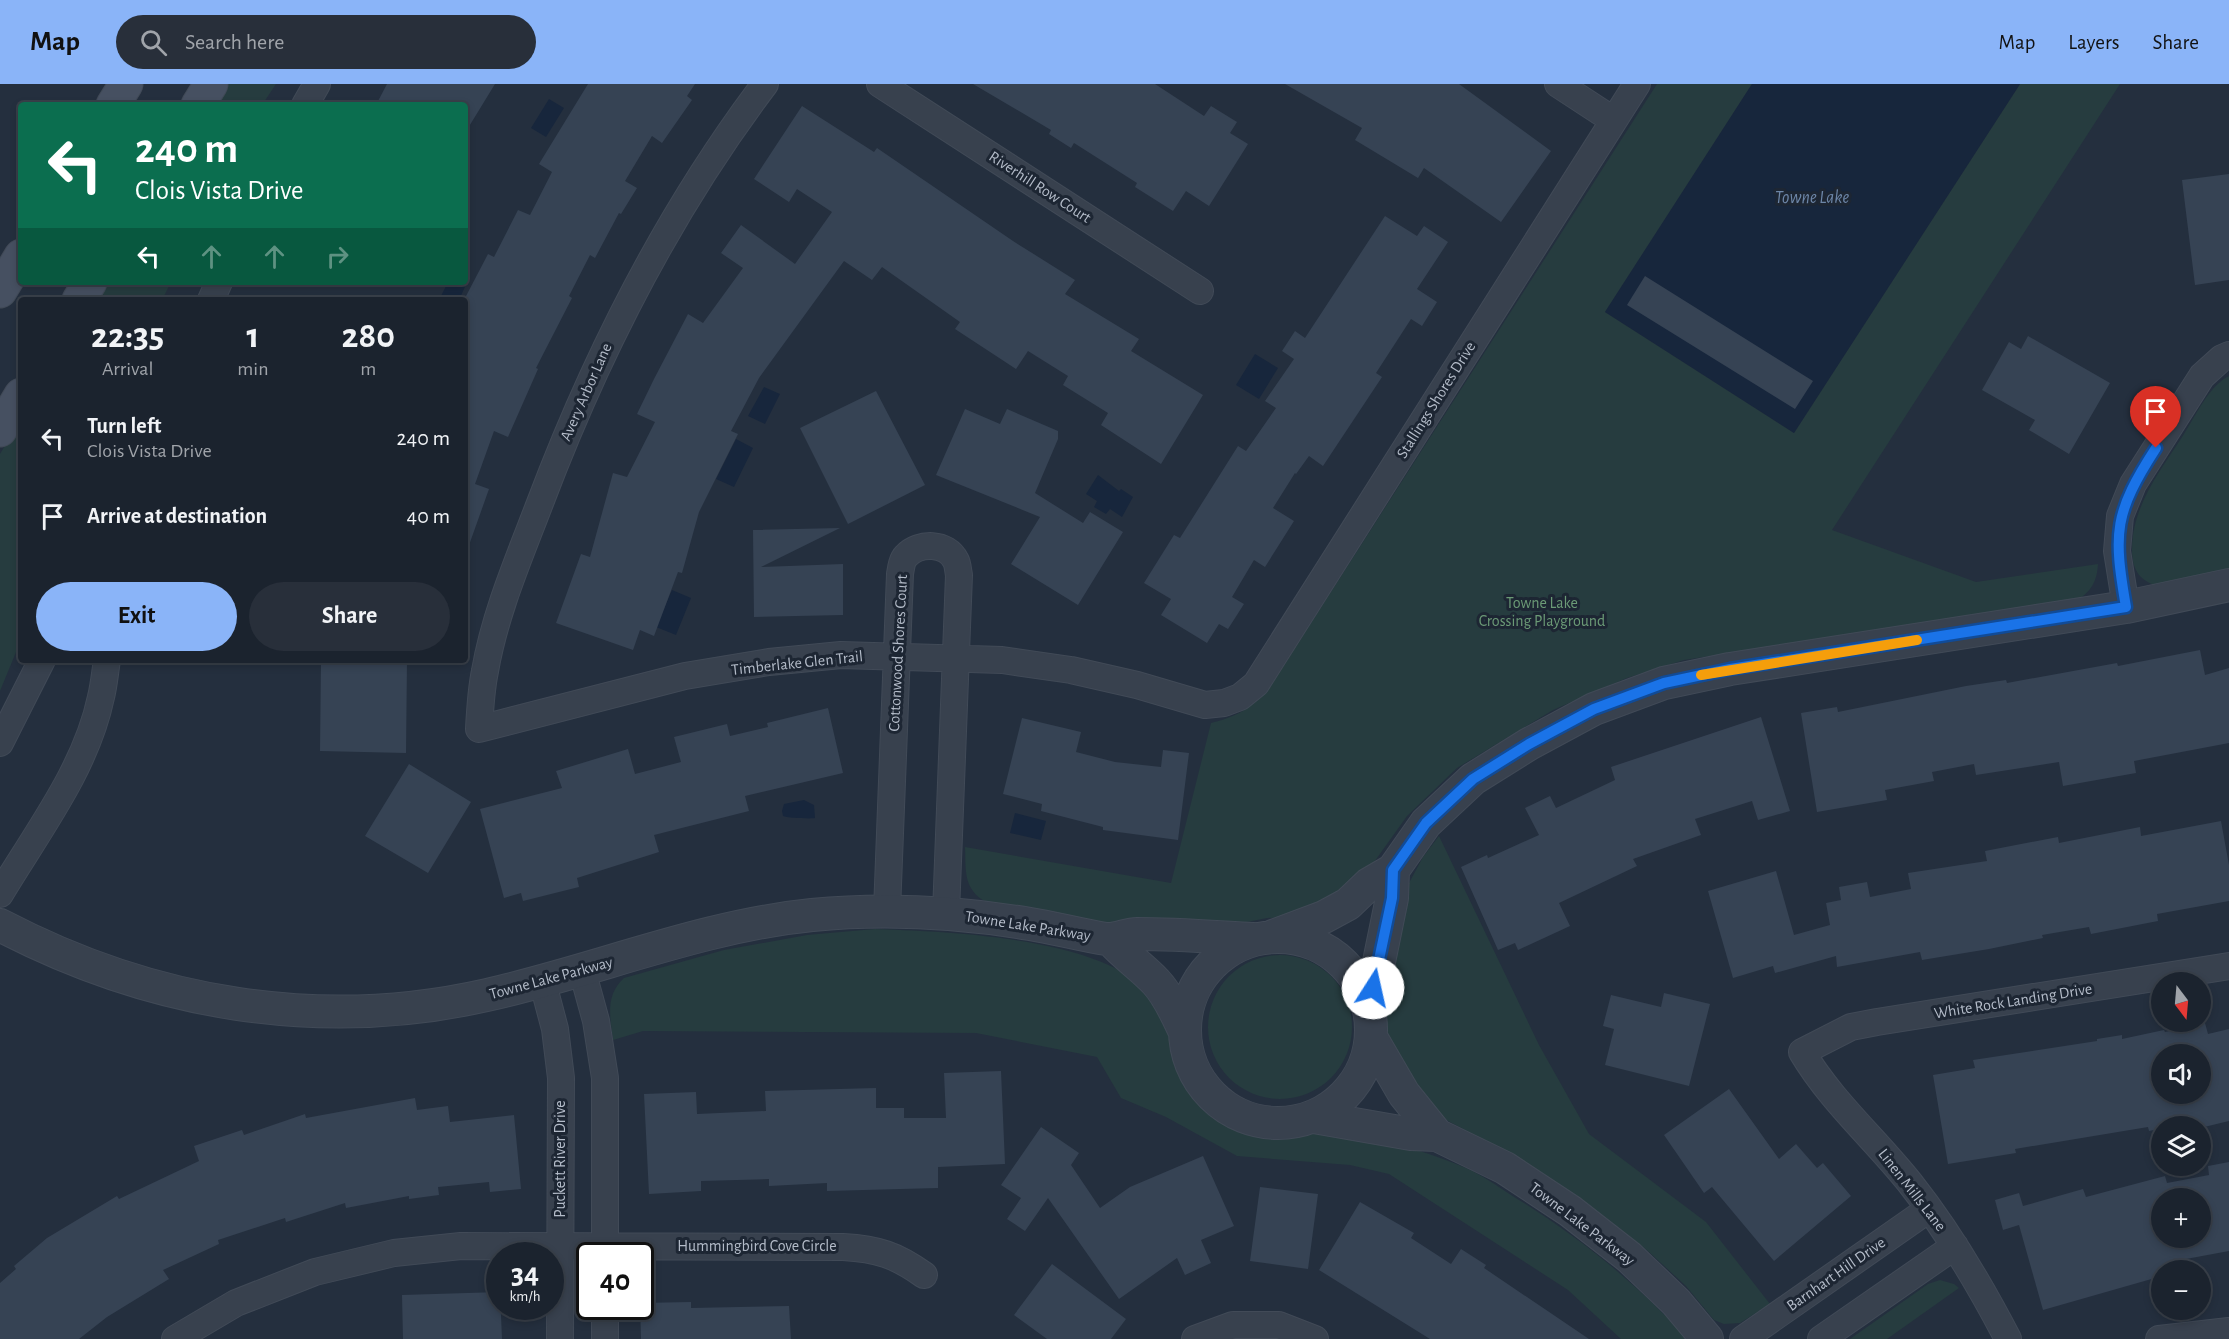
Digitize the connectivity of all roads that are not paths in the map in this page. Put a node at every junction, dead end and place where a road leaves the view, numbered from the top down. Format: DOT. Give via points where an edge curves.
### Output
graph roads {
  1 [pos="126,84"];
  2 [pos="211,84"];
  3 [pos="317,84"];
  4 [pos="765,84"];
  5 [pos="880,84"];
  6 [pos="1558,84"];
  7 [pos="1637,84"];
  8 [pos="115,102"];
  9 [pos="200,102"];
  10 [pos="307,102"];
  11 [pos="1613,120"];
  12 [pos="18,261"];
  13 [pos="0,291"];
  14 [pos="1200,291"];
  15 [pos="2229,355"];
  16 [pos="18,400"];
  17 [pos="0,430"];
  18 [pos="2229,585"];
  19 [pos="2126,607"];
  20 [pos="897,656"];
  21 [pos="956,657"];
  22 [pos="40,663"];
  23 [pos="106,663"];
  24 [pos="1224,703"];
  25 [pos="479,729"];
  26 [pos="0,743"];
  27 [pos="1393,870"];
  28 [pos="0,894"];
  29 [pos="887,911"];
  30 [pos="946,913"];
  31 [pos="0,924"];
  32 [pos="1263,938"];
  33 [pos="1110,939"];
  34 [pos="2229,966"];
  35 [pos="582,970"];
  36 [pos="542,980"];
  37 [pos="1370,1006"];
  38 [pos="1184,1028"];
  39 [pos="1372,1039"];
  40 [pos="1802,1052"];
  41 [pos="1314,1117"];
  42 [pos="1437,1135"];
  43 [pos="1929,1209"];
  44 [pos="587,1242"];
  45 [pos="589,1242"];
  46 [pos="1955,1246"];
  47 [pos="576,1248"];
  48 [pos="654,1248"];
  49 [pos="924,1275"];
  50 [pos="576,1287"];
  51 [pos="605,1320"];
  52 [pos="2229,1331"];
  53 [pos="183,1337"];
  54 [pos="560,1339"];
  55 [pos="605,1339"];
  56 [pos="1195,1339"];
  57 [pos="1315,1339"];
  58 [pos="1707,1339"];
  59 [pos="1743,1339"];
  60 [pos="1821,1339"];
  61 [pos="2008,1339"];
  62 [pos="2159,1339"];
  1 -- 8 [label="main road"];
  2 -- 9 [label="main road"];
  3 -- 10 [label="street"];
  4 -- 25 [label="street, Avery Arbor Lane" via="687,198 614,330 563,441 496,623 484,672"];
  5 -- 14 [label="street, Riverhill Row Court"];
  6 -- 11 [label="street"];
  7 -- 11 [label="street, Stallings Shores Drive"];
  11 -- 24 [label="street, Stallings Shores Drive" via="1256,684 1240,697"];
  12 -- 13 [label="main road"];
  15 -- 19 [label="street" via="2202,376 2133,484 2120,516 2117,551"];
  16 -- 17 [label="main road"];
  18 -- 19 [label="street"];
  19 -- 27 [label="street" via="1730,669 1664,683 1594,709 1473,779 1426,823"];
  20 -- 21 [label="street, Timberlake Glen Trail"];
  20 -- 21 [label="street, Cottonwood Shores Court" via="904,558 916,548 931,545 946,550 956,561"];
  20 -- 25 [label="street, Timberlake Glen Trail" via="805,658 685,676"];
  20 -- 29 [label="street, Cottonwood Shores Court"];
  21 -- 24 [label="street, Timberlake Glen Trail" via="1071,670 1205,705"];
  21 -- 30 [label="street, Cottonwood Shores Court"];
  22 -- 26 [label="street"];
  23 -- 28 [label="street" via="101,698 68,783"];
  27 -- 32 [label="street" via="1324,917"];
  27 -- 37 [label="street" via="1392,898"];
  29 -- 30 [label="street, Towne Lake Parkway"];
  29 -- 35 [label="street, Towne Lake Parkway" via="809,915 726,931"];
  30 -- 33 [label="street, Towne Lake Parkway"];
  31 -- 36 [label="street, Towne Lake Parkway" via="46,949 123,978 193,997 272,1009 350,1012 425,1006"];
  32 -- 33 [label="street, Towne Lake Parkway" via="1134,934"];
  32 -- 37 [label="street" via="1315,944 1350,968"];
  32 -- 38 [label="street" via="1226,952 1204,972 1189,998"];
  33 -- 38 [label="street, Towne Lake Parkway" via="1127,959 1156,982"];
  34 -- 40 [label="street, White Rock Landing Drive" via="1851,1027"];
  35 -- 36 [label="street, Towne Lake Parkway"];
  35 -- 45 [label="street, Puckett River Drive" via="596,1021 605,1078"];
  36 -- 44 [label="street, Puckett River Drive" via="555,1029"];
  37 -- 39 [label="street"];
  38 -- 41 [label="street" via="1188,1059 1202,1086 1224,1108 1253,1121 1284,1124"];
  39 -- 41 [label="street" via="1363,1072 1343,1099"];
  39 -- 42 [label="street, Towne Lake Parkway" via="1404,1094"];
  40 -- 43 [label="street, Linen Mills Lane" via="1814,1072"];
  41 -- 42 [label="street, Towne Lake Parkway"];
  42 -- 58 [label="street, Towne Lake Parkway" via="1505,1168 1570,1211 1629,1257 1676,1302"];
  43 -- 46 [label="street, Linen Mills Lane"];
  43 -- 59 [label="street, Barnhart Hill Drive"];
  46 -- 60 [label="street"];
  46 -- 61 [label="street, Linen Mills Lane"];
  47 -- 53 [label="street, Hummingbird Cove Circle" via="461,1246 371,1258 315,1272 236,1303"];
  48 -- 49 [label="street, Hummingbird Cove Circle" via="867,1248 903,1260"];
  50 -- 54 [label="street, Puckett River Drive"];
  51 -- 55 [label="street"];
  52 -- 62 [label="street"];
  56 -- 57 [label="street" via="1233,1325 1279,1325"];
}
